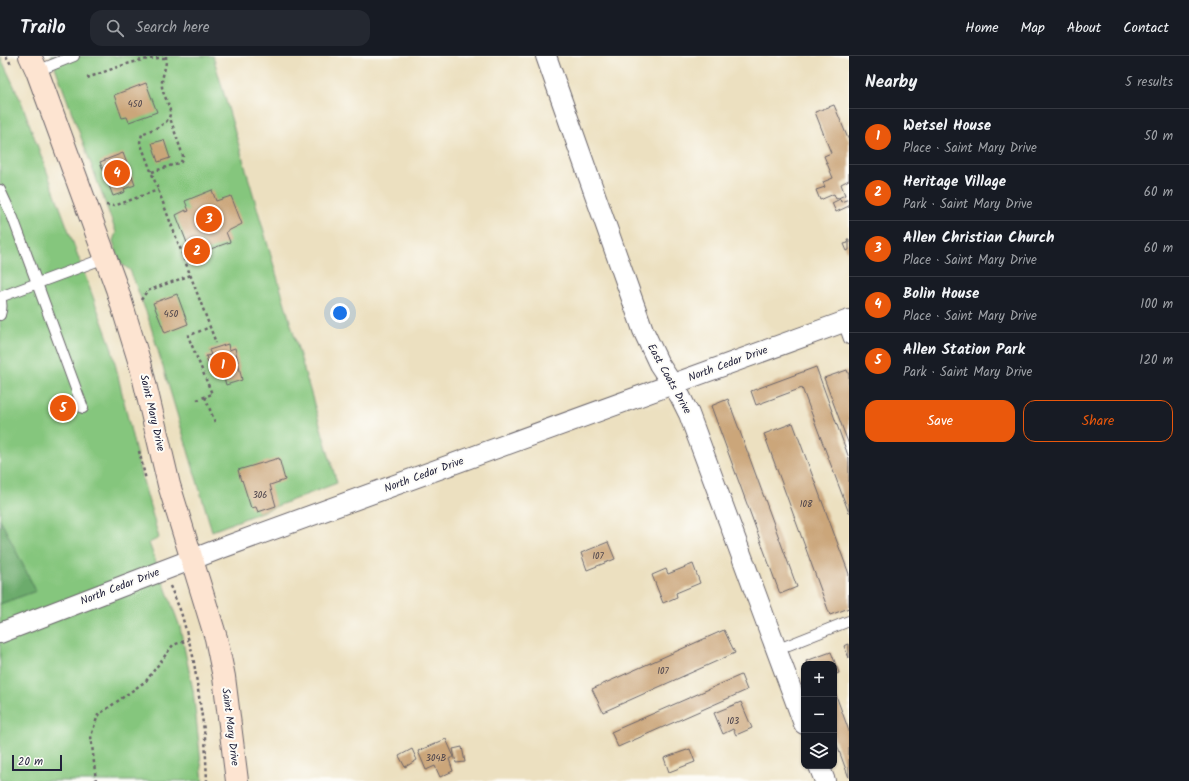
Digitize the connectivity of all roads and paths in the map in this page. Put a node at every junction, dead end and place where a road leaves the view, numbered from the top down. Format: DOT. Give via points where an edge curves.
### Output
graph roads {
  1 [pos="6,56"];
  2 [pos="74,56"];
  3 [pos="546,56"];
  4 [pos="166,57"];
  5 [pos="27,66"];
  6 [pos="87,78"];
  7 [pos="170,118"];
  8 [pos="152,172"];
  9 [pos="0,190"];
  10 [pos="158,190"];
  11 [pos="103,204"];
  12 [pos="105,258"];
  13 [pos="191,275"];
  14 [pos="37,283"];
  15 [pos="0,297"];
  16 [pos="140,303"];
  17 [pos="0,315"];
  18 [pos="210,327"];
  19 [pos="847,327"];
  20 [pos="216,343"];
  21 [pos="672,385"];
  22 [pos="205,397"];
  23 [pos="197,400"];
  24 [pos="83,408"];
  25 [pos="216,425"];
  26 [pos="138,446"];
  27 [pos="147,482"];
  28 [pos="192,560"];
  29 [pos="164,571"];
  30 [pos="849,621"];
  31 [pos="0,633"];
  32 [pos="188,640"];
  33 [pos="776,650"];
  34 [pos="801,716"];
  35 [pos="820,769"];
  36 [pos="96,781"];
  37 [pos="207,781"];
  38 [pos="237,781"];
  39 [pos="825,781"];
  1 -- 5 [label="path"];
  2 -- 5 [label="lane"];
  3 -- 21 [label="street, East Coats Drive" via="643,330"];
  4 -- 6 [label="path" via="152,57"];
  4 -- 7 [label="path" via="162,83"];
  5 -- 12 [label="street, Saint Mary Drive"];
  7 -- 8 [label="path" via="164,124 142,134 140,142"];
  7 -- 8 [label="path" via="183,156 181,162"];
  8 -- 10 [label="path"];
  9 -- 14 [label="lane"];
  10 -- 11 [label="path" via="114,206"];
  10 -- 13 [label="path"];
  12 -- 14 [label="lane"];
  12 -- 28 [label="street, Saint Mary Drive" via="131,330 169,484"];
  13 -- 16 [label="path" via="147,291"];
  13 -- 18 [label="path"];
  14 -- 15 [label="lane"];
  14 -- 24 [label="lane"];
  15 -- 17 [label="lane"];
  18 -- 20 [label="path"];
  18 -- 22 [label="path" via="188,336 212,394"];
  19 -- 21 [label="street, North Cedar Drive"];
  21 -- 28 [label="street, North Cedar Drive"];
  21 -- 33 [label="street, East Coats Drive" via="689,414"];
  22 -- 23 [label="path"];
  22 -- 25 [label="path"];
  26 -- 27 [label="path"];
  28 -- 29 [label="street, North Cedar Drive"];
  28 -- 38 [label="street, Saint Mary Drive" via="216,638 224,677"];
  29 -- 31 [label="street, North Cedar Drive"];
  29 -- 32 [label="path" via="181,612"];
  30 -- 33 [label="lane"];
  32 -- 36 [label="path" via="173,645 146,681 98,715 91,736"];
  32 -- 37 [label="path" via="193,656 205,737"];
  33 -- 34 [label="street, East Coats Drive"];
  35 -- 39 [label="street"];
}
